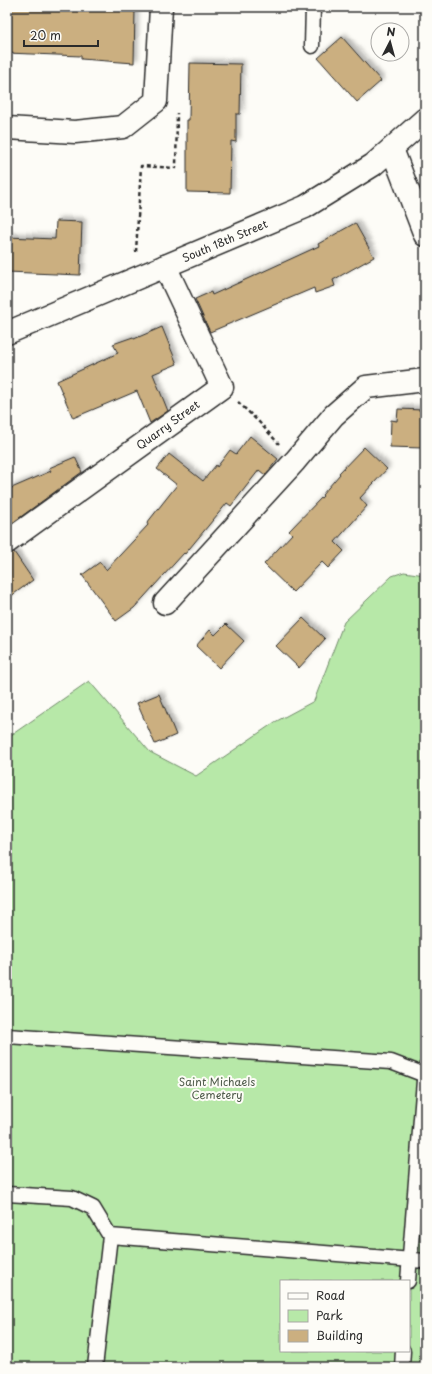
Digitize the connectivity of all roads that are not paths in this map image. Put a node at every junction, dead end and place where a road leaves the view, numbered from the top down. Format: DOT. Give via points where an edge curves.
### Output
graph roads {
  1 [pos="162,7"];
  2 [pos="313,7"];
  3 [pos="312,46"];
  4 [pos="425,119"];
  5 [pos="7,128"];
  6 [pos="392,149"];
  7 [pos="425,235"];
  8 [pos="165,266"];
  9 [pos="7,333"];
  10 [pos="425,380"];
  11 [pos="7,542"];
  12 [pos="165,603"];
  13 [pos="7,1036"];
  14 [pos="425,1068"];
  15 [pos="424,1075"];
  16 [pos="7,1194"];
  17 [pos="110,1236"];
  18 [pos="410,1260"];
  19 [pos="425,1261"];
  20 [pos="408,1280"];
  21 [pos="403,1352"];
  22 [pos="94,1367"];
  23 [pos="402,1367"];
  1 -- 5 [label="street" via="156,101 123,127 75,132"];
  2 -- 3 [label="lane"];
  4 -- 6 [label="street, South 18th Street"];
  6 -- 7 [label="street"];
  6 -- 8 [label="street, South 18th Street" via="373,165 305,207"];
  8 -- 9 [label="street, South 18th Street"];
  8 -- 11 [label="street, Quarry Street" via="222,387"];
  10 -- 12 [label="street" via="366,388 334,415"];
  13 -- 15 [label="lane" via="391,1062"];
  14 -- 15 [label="lane"];
  15 -- 18 [label="lane"];
  16 -- 17 [label="lane" via="72,1198 93,1208"];
  17 -- 18 [label="lane"];
  17 -- 22 [label="lane"];
  18 -- 19 [label="lane"];
  18 -- 20 [label="lane"];
  21 -- 23 [label="lane"];
}
